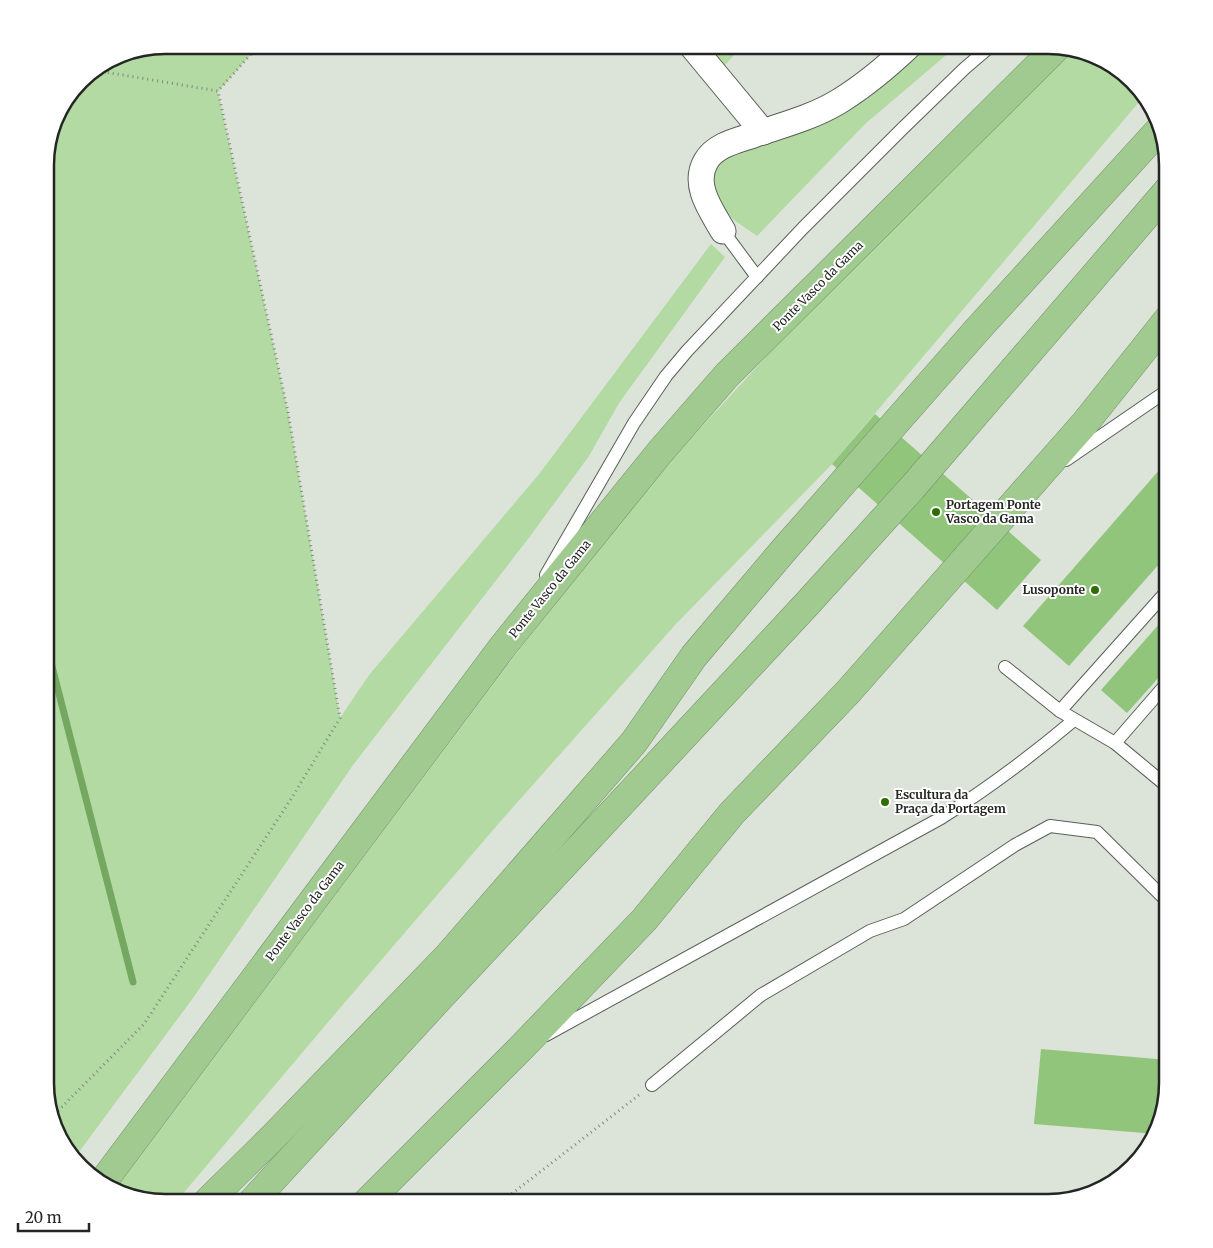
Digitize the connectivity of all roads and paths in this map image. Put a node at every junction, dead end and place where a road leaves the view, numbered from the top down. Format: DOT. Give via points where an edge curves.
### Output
graph roads {
  1 [pos="251,54"];
  2 [pos="698,54"];
  3 [pos="899,54"];
  4 [pos="981,54"];
  5 [pos="1050,54"];
  6 [pos="103,72"];
  7 [pos="218,91"];
  8 [pos="763,132"];
  9 [pos="1155,135"];
  10 [pos="1159,200"];
  11 [pos="723,231"];
  12 [pos="757,277"];
  13 [pos="1159,330"];
  14 [pos="1159,396"];
  15 [pos="1033,482"];
  16 [pos="1159,600"];
  17 [pos="504,645"];
  18 [pos="1005,666"];
  19 [pos="1159,692"];
  20 [pos="1060,711"];
  21 [pos="1074,720"];
  22 [pos="1114,743"];
  23 [pos="1159,780"];
  24 [pos="1159,893"];
  25 [pos="520,1049"];
  26 [pos="652,1085"];
  27 [pos="58,1111"];
  28 [pos="106,1178"];
  29 [pos="215,1194"];
  30 [pos="259,1194"];
  31 [pos="375,1194"];
  32 [pos="512,1194"];
  1 -- 7 [label="path"];
  2 -- 8 [label="street"];
  3 -- 8 [label="street" via="838,102"];
  4 -- 12 [label="lane" via="895,136"];
  5 -- 17 [label="highway, Ponte Vasco da Gama" via="727,375 660,452"];
  6 -- 7 [label="path"];
  7 -- 27 [label="path" via="288,412 340,718 144,1024"];
  8 -- 11 [label="street" via="724,146 706,160 701,188"];
  9 -- 29 [label="highway" via="977,330 783,551 694,656 634,742 448,956"];
  10 -- 30 [label="highway" via="912,488"];
  11 -- 12 [label="lane"];
  12 -- 17 [label="lane" via="687,351 655,391"];
  13 -- 15 [label="highway"];
  14 -- 15 [label="lane"];
  15 -- 25 [label="highway" via="848,692 732,813 644,920"];
  16 -- 20 [label="lane"];
  17 -- 28 [label="highway, Ponte Vasco da Gama"];
  18 -- 20 [label="lane"];
  19 -- 22 [label="lane"];
  20 -- 21 [label="lane"];
  21 -- 22 [label="lane"];
  21 -- 25 [label="lane" via="1012,771 941,818"];
  22 -- 23 [label="lane"];
  24 -- 26 [label="lane" via="1097,832 1050,826 1015,845 904,919 870,930 761,995"];
  25 -- 31 [label="highway"];
  26 -- 32 [label="path"];
}
